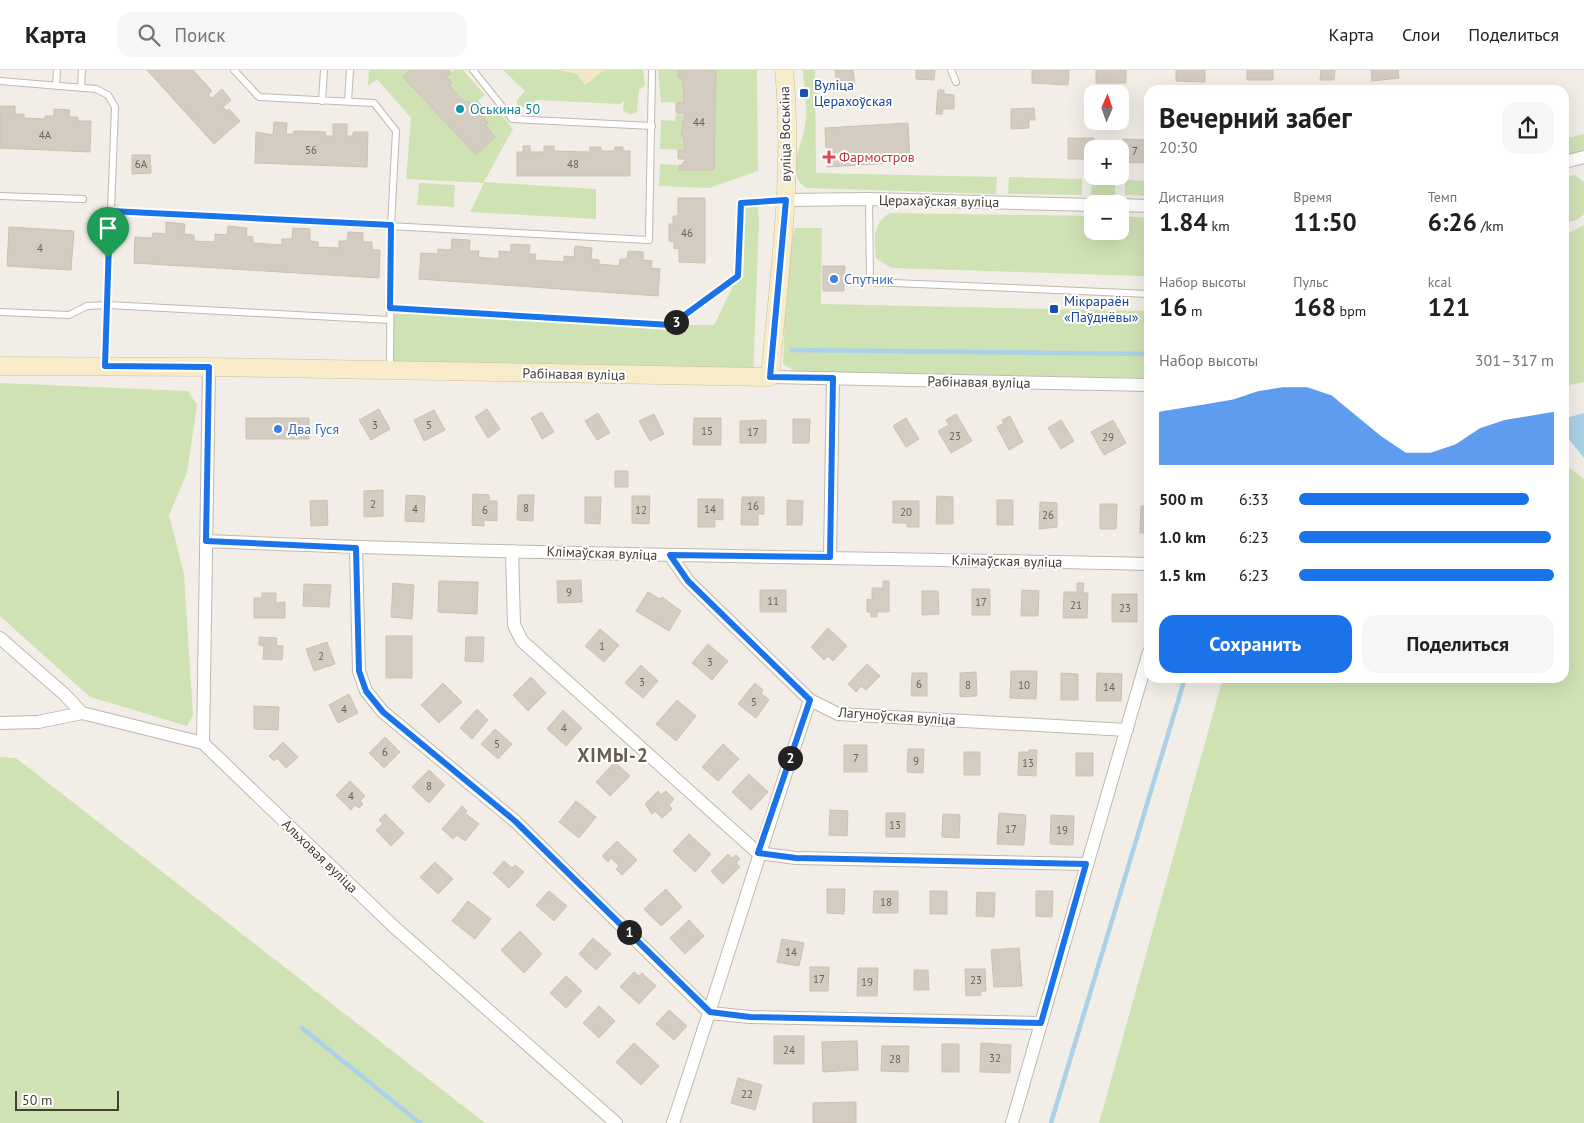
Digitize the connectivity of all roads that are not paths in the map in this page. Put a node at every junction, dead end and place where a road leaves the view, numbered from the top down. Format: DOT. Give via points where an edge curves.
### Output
graph roads {
  1 [pos="57,70"];
  2 [pos="82,70"];
  3 [pos="234,70"];
  4 [pos="324,70"];
  5 [pos="350,70"];
  6 [pos="474,70"];
  7 [pos="652,70"];
  8 [pos="784,70"];
  9 [pos="951,70"];
  10 [pos="0,80"];
  11 [pos="956,82"];
  12 [pos="56,86"];
  13 [pos="81,88"];
  14 [pos="322,101"];
  15 [pos="348,102"];
  16 [pos="652,126"];
  17 [pos="1584,157"];
  18 [pos="1569,161"];
  19 [pos="0,196"];
  20 [pos="869,199"];
  21 [pos="83,200"];
  22 [pos="786,200"];
  23 [pos="1084,205"];
  24 [pos="1129,205"];
  25 [pos="1144,206"];
  26 [pos="110,211"];
  27 [pos="391,225"];
  28 [pos="1144,294"];
  29 [pos="108,306"];
  30 [pos="390,308"];
  31 [pos="0,312"];
  32 [pos="390,320"];
  33 [pos="0,366"];
  34 [pos="105,366"];
  35 [pos="209,367"];
  36 [pos="390,370"];
  37 [pos="770,377"];
  38 [pos="833,378"];
  39 [pos="1144,386"];
  40 [pos="206,541"];
  41 [pos="356,548"];
  42 [pos="512,551"];
  43 [pos="670,555"];
  44 [pos="830,557"];
  45 [pos="1144,564"];
  46 [pos="0,638"];
  47 [pos="1144,670"];
  48 [pos="810,700"];
  49 [pos="82,714"];
  50 [pos="0,723"];
  51 [pos="1127,730"];
  52 [pos="202,743"];
  53 [pos="758,853"];
  54 [pos="1086,864"];
  55 [pos="710,1012"];
  56 [pos="1041,1023"];
  57 [pos="616,1123"];
  58 [pos="673,1123"];
  59 [pos="1012,1123"];
  1 -- 12 [label="lane"];
  2 -- 13 [label="lane"];
  3 -- 14 [label="lane" via="259,98"];
  4 -- 14 [label="lane"];
  5 -- 15 [label="lane"];
  6 -- 16 [label="lane" via="512,119"];
  7 -- 16 [label="lane"];
  8 -- 22 [label="street, вуліца Воськіна"];
  9 -- 11 [label="lane"];
  10 -- 12 [label="lane"];
  12 -- 13 [label="lane"];
  13 -- 26 [label="lane" via="96,89 108,95 115,106"];
  14 -- 15 [label="lane"];
  15 -- 27 [label="lane" via="374,103 396,131"];
  16 -- 27 [label="lane" via="649,240"];
  17 -- 18 [label="street"];
  19 -- 21 [label="lane"];
  20 -- 22 [label="street, Церахаўская вуліца"];
  20 -- 23 [label="street, Церахаўская вуліца"];
  20 -- 28 [label="lane" via="870,282"];
  22 -- 30 [label="lane" via="741,203 738,276 671,325"];
  22 -- 37 [label="street, вуліца Воськіна"];
  24 -- 25 [label="street"];
  26 -- 27 [label="lane"];
  26 -- 29 [label="lane"];
  27 -- 30 [label="lane"];
  29 -- 31 [label="lane" via="87,306 69,315"];
  29 -- 32 [label="lane"];
  29 -- 34 [label="lane"];
  30 -- 32 [label="lane"];
  32 -- 36 [label="lane"];
  33 -- 34 [label="street, Рабінавая вуліца"];
  34 -- 35 [label="street, Рабінавая вуліца"];
  35 -- 36 [label="street, Рабінавая вуліца"];
  35 -- 40 [label="street"];
  36 -- 37 [label="street, Рабінавая вуліца"];
  37 -- 38 [label="street, Рабінавая вуліца"];
  38 -- 39 [label="street, Рабінавая вуліца"];
  38 -- 44 [label="street"];
  40 -- 41 [label="street, Клімаўская вуліца"];
  40 -- 52 [label="street"];
  41 -- 42 [label="street, Клімаўская вуліца"];
  41 -- 55 [label="street" via="359,671 366,691 383,712 515,821"];
  42 -- 43 [label="street, Клімаўская вуліца"];
  42 -- 53 [label="street" via="514,625 522,641"];
  43 -- 44 [label="street, Клімаўская вуліца"];
  43 -- 48 [label="street, Лагуноўская вуліца" via="688,581"];
  44 -- 45 [label="street, Клімаўская вуліца"];
  46 -- 49 [label="street"];
  47 -- 51 [label="street"];
  48 -- 51 [label="street, Лагуноўская вуліца" via="838,714"];
  48 -- 53 [label="street"];
  49 -- 50 [label="street" via="38,722"];
  49 -- 52 [label="street"];
  51 -- 54 [label="street"];
  52 -- 57 [label="street, Альховая вуліца" via="392,925"];
  53 -- 54 [label="street" via="796,858"];
  53 -- 55 [label="street"];
  54 -- 56 [label="street"];
  55 -- 56 [label="street" via="750,1017"];
  55 -- 58 [label="street"];
  56 -- 59 [label="street"];
}
